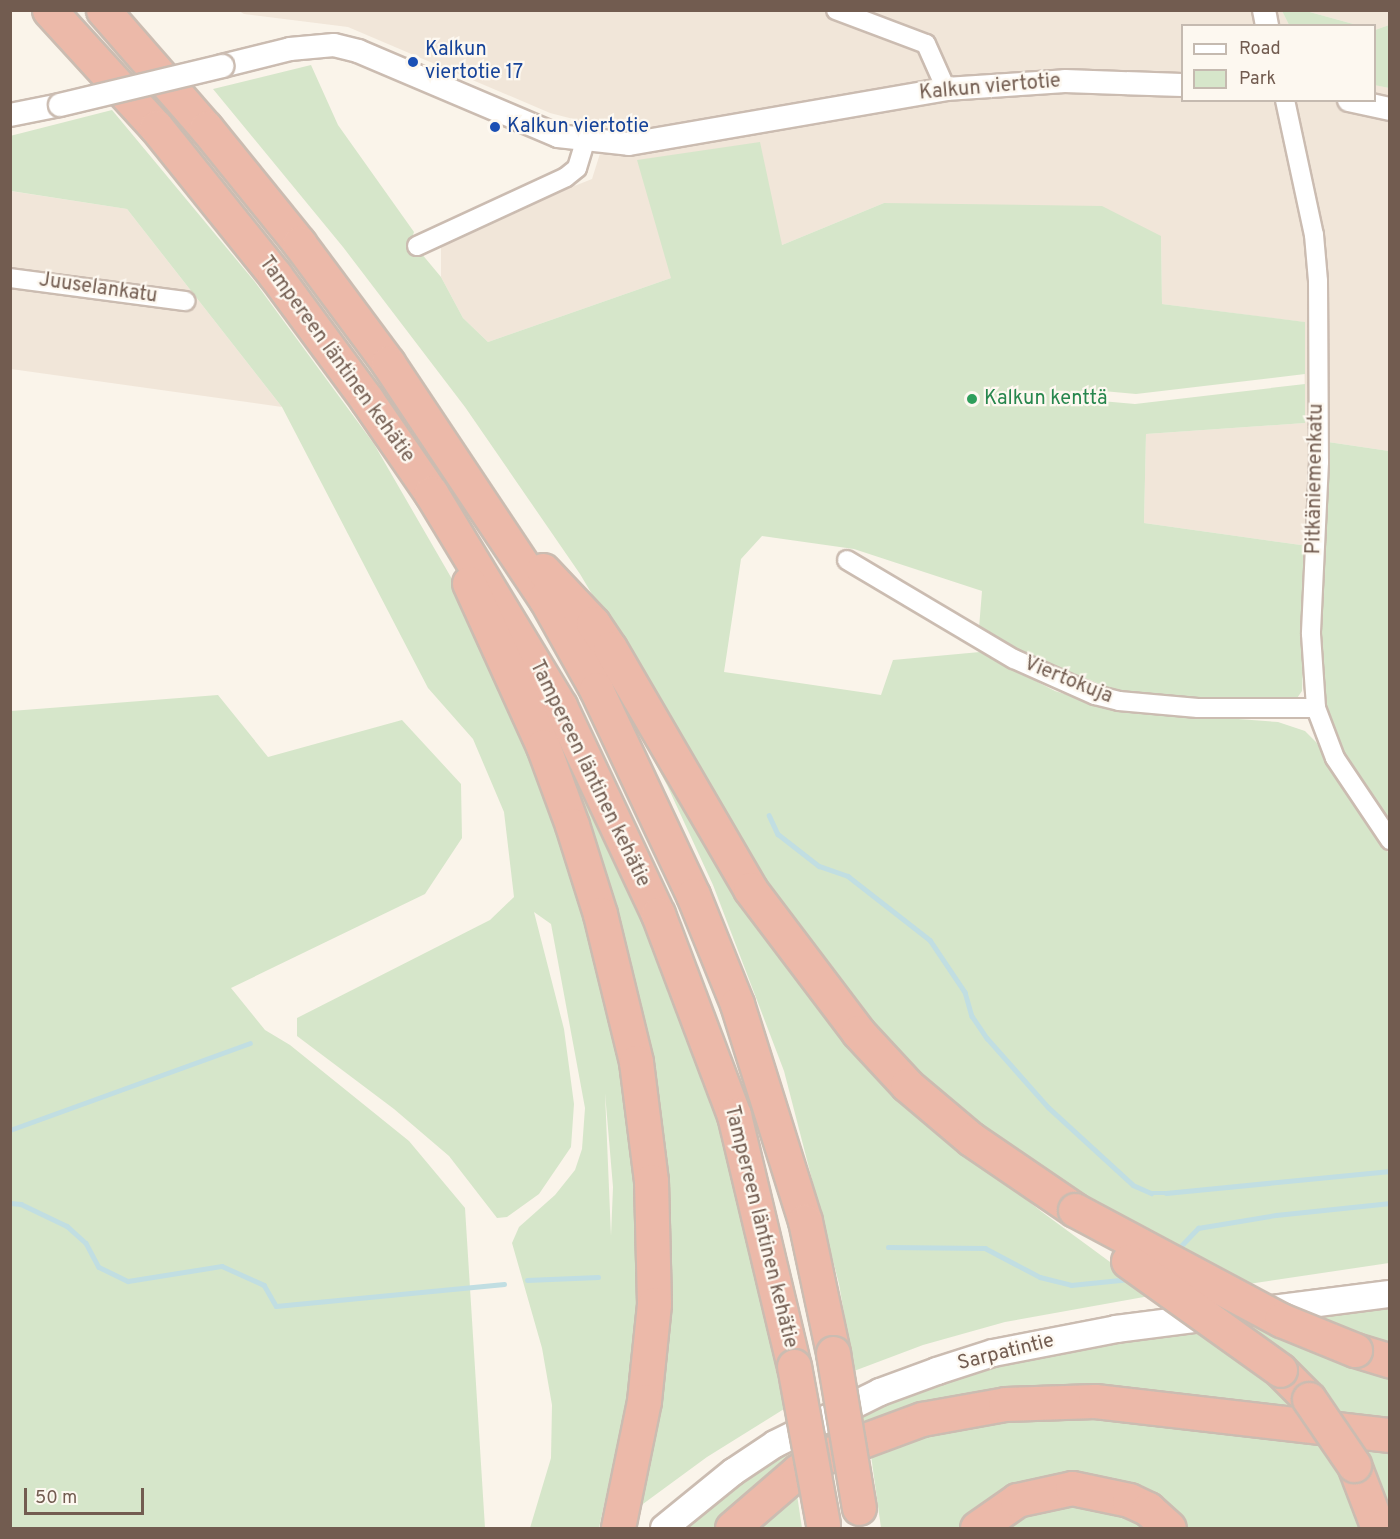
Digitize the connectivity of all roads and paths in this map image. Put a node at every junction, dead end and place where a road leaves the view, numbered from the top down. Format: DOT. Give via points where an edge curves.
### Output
graph roads {
  1 [pos="50,10"];
  2 [pos="103,10"];
  3 [pos="836,10"];
  4 [pos="1181,85"];
  5 [pos="946,89"];
  6 [pos="1285,102"];
  7 [pos="1358,102"];
  8 [pos="1389,109"];
  9 [pos="10,115"];
  10 [pos="585,141"];
  11 [pos="417,246"];
  12 [pos="10,278"];
  13 [pos="185,301"];
  14 [pos="431,493"];
  15 [pos="492,516"];
  16 [pos="847,560"];
  17 [pos="1316,708"];
  18 [pos="1389,840"];
  19 [pos="1073,1215"];
  20 [pos="1389,1294"];
  21 [pos="1389,1361"];
  22 [pos="1389,1435"];
  23 [pos="860,1518"];
  24 [pos="823,1526"];
  25 [pos="618,1528"];
  26 [pos="664,1528"];
  27 [pos="732,1528"];
  28 [pos="977,1528"];
  29 [pos="1169,1528"];
  30 [pos="1378,1528"];
  1 -- 14 [label="highway, Tampereen läntinen kehätie" via="156,127 275,275"];
  2 -- 15 [label="highway, Tampereen läntinen kehätie" via="299,243 388,363"];
  3 -- 5 [label="street" via="926,44"];
  4 -- 5 [label="street, Kalkun viertotie" via="1065,81"];
  5 -- 10 [label="street, Kalkun viertotie" via="681,137 628,144"];
  6 -- 17 [label="street, Pitkäniemenkatu" via="1314,235 1318,281 1319,462 1311,633"];
  7 -- 8 [label="street"];
  9 -- 10 [label="street, Kalkun viertotie, bridge" via="290,49 347,47 500,114"];
  10 -- 11 [label="street" via="577,168 567,177"];
  12 -- 13 [label="street, Juuselankatu"];
  14 -- 24 [label="highway, Tampereen läntinen kehätie, bridge" via="560,706 658,914 734,1115 794,1366"];
  14 -- 25 [label="highway" via="488,630 543,746 572,825 603,925 636,1062 651,1180 654,1304 644,1401"];
  15 -- 19 [label="highway" via="593,623 750,888 858,1032 907,1085"];
  15 -- 23 [label="highway, Tampereen läntinen kehätie, bridge" via="596,689 693,895 737,1004 805,1221 833,1353"];
  16 -- 17 [label="street, Viertokuja" via="1014,659 1095,695 1198,708"];
  17 -- 18 [label="street, Pitkäniemenkatu" via="1335,758"];
  19 -- 21 [label="highway, bridge" via="1281,1320"];
  19 -- 30 [label="highway, bridge" via="1280,1370 1309,1399 1354,1465"];
  20 -- 26 [label="main road, Sarpatintie" via="1116,1329 993,1353 843,1409 775,1444 733,1472"];
  22 -- 27 [label="highway" via="1095,1401 1005,1404 922,1419 838,1450 798,1471"];
  28 -- 29 [label="highway" via="1017,1500 1072,1488 1129,1500 1148,1509"];
}
